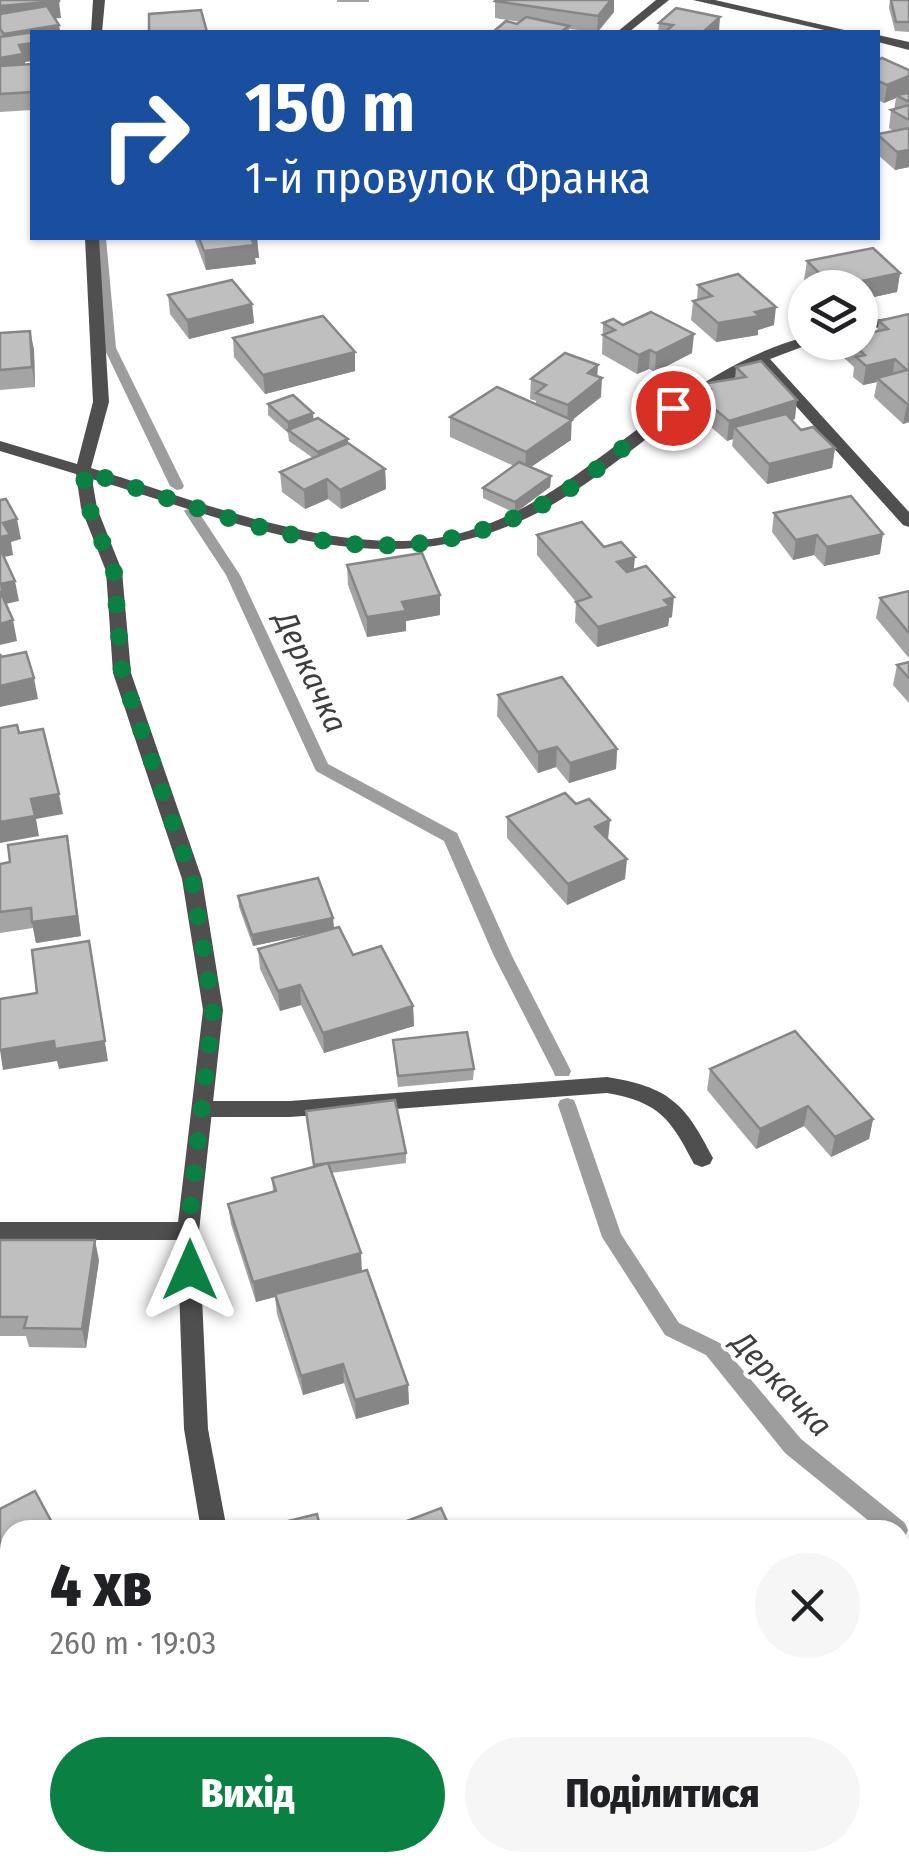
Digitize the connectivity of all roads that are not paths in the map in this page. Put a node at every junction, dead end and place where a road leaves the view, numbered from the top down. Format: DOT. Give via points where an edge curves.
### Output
graph roads {
  1 [pos="99,0"];
  2 [pos="664,0"];
  3 [pos="699,0"];
  4 [pos="97,30"];
  5 [pos="625,30"];
  6 [pos="838,30"];
  7 [pos="880,39"];
  8 [pos="909,46"];
  9 [pos="92,240"];
  10 [pos="909,319"];
  11 [pos="878,323"];
  12 [pos="788,347"];
  13 [pos="759,356"];
  14 [pos="0,446"];
  15 [pos="83,471"];
  16 [pos="909,522"];
  17 [pos="203,1110"];
  18 [pos="702,1158"];
  19 [pos="188,1230"];
  20 [pos="0,1231"];
  21 [pos="212,1520"];
  1 -- 4 [label="street"];
  2 -- 5 [label="street"];
  3 -- 6 [label="street"];
  7 -- 8 [label="street"];
  9 -- 15 [label="street" via="101,402"];
  10 -- 11 [label="street"];
  12 -- 13 [label="street"];
  13 -- 15 [label="street" via="698,390 560,494 493,527 428,546 356,548 293,535"];
  13 -- 16 [label="street"];
  14 -- 15 [label="street"];
  15 -- 17 [label="street" via="89,508 114,572 122,674 192,879 213,1010"];
  17 -- 18 [label="street" via="607,1085 652,1091 681,1115"];
  17 -- 19 [label="street"];
  19 -- 20 [label="street"];
  19 -- 21 [label="street" via="196,1429"];
}
